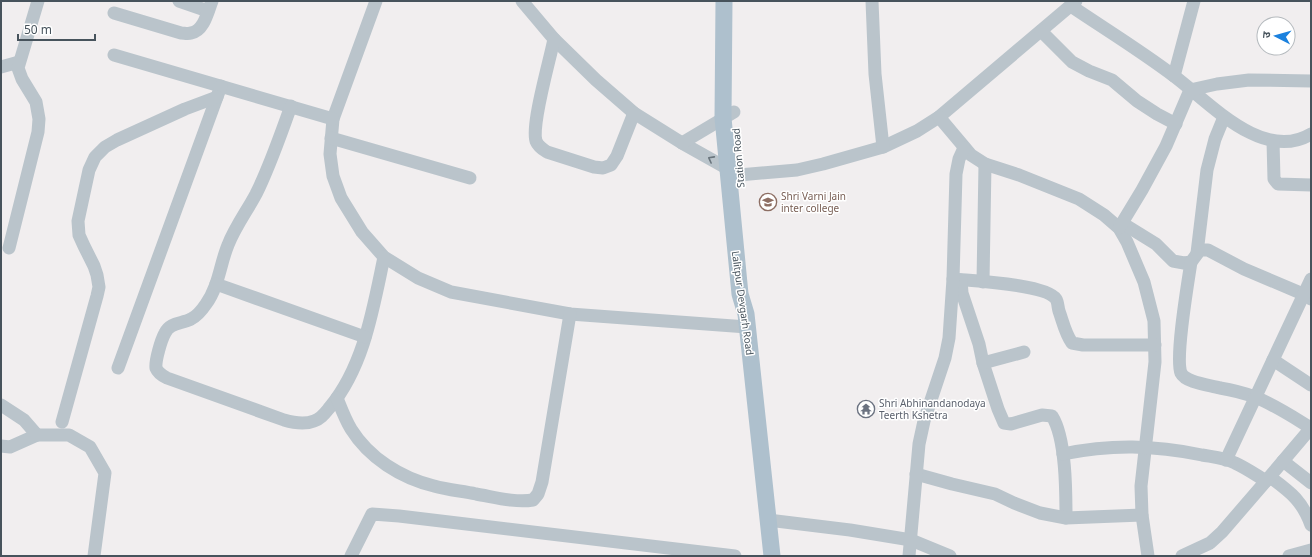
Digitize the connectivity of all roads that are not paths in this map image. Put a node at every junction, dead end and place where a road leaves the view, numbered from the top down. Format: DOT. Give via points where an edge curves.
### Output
graph roads {
  1 [pos="38,1"];
  2 [pos="179,1"];
  3 [pos="376,1"];
  4 [pos="522,1"];
  5 [pos="724,1"];
  6 [pos="733,1"];
  7 [pos="872,1"];
  8 [pos="1194,1"];
  9 [pos="1074,3"];
  10 [pos="210,6"];
  11 [pos="114,13"];
  12 [pos="1041,31"];
  13 [pos="554,40"];
  14 [pos="114,55"];
  15 [pos="19,62"];
  16 [pos="1,68"];
  17 [pos="1174,76"];
  18 [pos="1311,80"];
  19 [pos="1190,90"];
  20 [pos="219,92"];
  21 [pos="291,106"];
  22 [pos="634,113"];
  23 [pos="728,115"];
  24 [pos="939,117"];
  25 [pos="1224,117"];
  26 [pos="333,119"];
  27 [pos="1176,124"];
  28 [pos="1311,134"];
  29 [pos="330,138"];
  30 [pos="1273,141"];
  31 [pos="682,143"];
  32 [pos="883,147"];
  33 [pos="964,148"];
  34 [pos="985,164"];
  35 [pos="733,171"];
  36 [pos="470,178"];
  37 [pos="1311,185"];
  38 [pos="1121,225"];
  39 [pos="9,248"];
  40 [pos="384,257"];
  41 [pos="1194,257"];
  42 [pos="1311,279"];
  43 [pos="957,280"];
  44 [pos="982,282"];
  45 [pos="216,284"];
  46 [pos="1307,296"];
  47 [pos="570,314"];
  48 [pos="747,320"];
  49 [pos="365,337"];
  50 [pos="1155,345"];
  51 [pos="1024,352"];
  52 [pos="1273,360"];
  53 [pos="983,363"];
  54 [pos="118,368"];
  55 [pos="1311,385"];
  56 [pos="1256,397"];
  57 [pos="337,398"];
  58 [pos="1,405"];
  59 [pos="62,422"];
  60 [pos="1311,428"];
  61 [pos="37,436"];
  62 [pos="1,446"];
  63 [pos="1146,446"];
  64 [pos="1063,454"];
  65 [pos="1226,460"];
  66 [pos="1283,461"];
  67 [pos="916,474"];
  68 [pos="1268,479"];
  69 [pos="1311,483"];
  70 [pos="1142,515"];
  71 [pos="1066,518"];
  72 [pos="768,520"];
  73 [pos="1311,525"];
  74 [pos="911,540"];
  75 [pos="1311,550"];
  76 [pos="668,552"];
  77 [pos="94,556"];
  78 [pos="351,556"];
  79 [pos="735,556"];
  80 [pos="772,556"];
  81 [pos="909,556"];
  82 [pos="950,556"];
  83 [pos="1148,556"];
  84 [pos="1182,556"];
  85 [pos="1290,556"];
  1 -- 15 [label="street"];
  2 -- 10 [label="street"];
  3 -- 26 [label="street"];
  4 -- 13 [label="street"];
  5 -- 23 [label="main road, Lalitpur Devgarh Road"];
  6 -- 23 [label="main road" via="732,84"];
  7 -- 32 [label="street" via="875,74"];
  8 -- 17 [label="street"];
  9 -- 12 [label="street"];
  9 -- 17 [label="street"];
  10 -- 11 [label="street" via="203,24 191,34"];
  12 -- 24 [label="street"];
  12 -- 27 [label="street" via="1072,62 1112,80 1138,101"];
  13 -- 22 [label="street"];
  13 -- 22 [label="street" via="537,116 535,132 540,147 547,152 603,168 610,165 617,156"];
  14 -- 20 [label="street"];
  15 -- 16 [label="street"];
  15 -- 39 [label="street" via="19,74 36,102 39,119 36,144"];
  17 -- 19 [label="street"];
  18 -- 19 [label="street" via="1249,80"];
  19 -- 25 [label="street"];
  19 -- 27 [label="street"];
  20 -- 21 [label="street"];
  20 -- 54 [label="street"];
  20 -- 59 [label="street" via="117,140 99,151 92,163 78,222 79,235 97,275 98,292"];
  21 -- 26 [label="street"];
  21 -- 45 [label="street" via="256,194 228,244"];
  22 -- 31 [label="street"];
  23 -- 31 [label="street"];
  23 -- 35 [label="main road, Lalitpur Devgarh Road"];
  24 -- 32 [label="street"];
  24 -- 33 [label="street"];
  25 -- 30 [label="street" via="1249,132"];
  25 -- 41 [label="street" via="1207,170"];
  26 -- 29 [label="street"];
  27 -- 38 [label="street"];
  28 -- 30 [label="street" via="1291,142"];
  29 -- 36 [label="street"];
  29 -- 40 [label="street" via="333,176 341,198 362,232"];
  30 -- 37 [label="street" via="1274,179 1278,184"];
  35 -- 31 [label="street, one-way"];
  32 -- 35 [label="street" via="797,170"];
  33 -- 34 [label="street"];
  33 -- 43 [label="street" via="956,174"];
  34 -- 38 [label="street" via="1079,199"];
  34 -- 44 [label="street"];
  35 -- 48 [label="main road, Lalitpur Devgarh Road" via="740,294"];
  38 -- 41 [label="street" via="1156,244 1174,261 1184,263"];
  38 -- 50 [label="street" via="1144,282 1154,321"];
  40 -- 47 [label="street" via="418,278 451,292"];
  40 -- 49 [label="street"];
  41 -- 46 [label="street" via="1200,250 1208,250 1244,269"];
  41 -- 56 [label="street" via="1180,350 1181,372 1191,381"];
  42 -- 46 [label="street"];
  43 -- 44 [label="street"];
  43 -- 53 [label="street"];
  43 -- 67 [label="street" via="945,358 924,421"];
  44 -- 50 [label="street" via="1008,284 1051,295 1056,299 1072,343"];
  45 -- 49 [label="street"];
  45 -- 57 [label="street" via="207,304 199,313 168,328 156,362 156,369 161,374 294,423 303,424 321,418"];
  46 -- 52 [label="street"];
  47 -- 48 [label="street"];
  47 -- 57 [label="street" via="542,482 533,500 509,499 435,486 398,473 380,460 350,428"];
  48 -- 72 [label="main road, Lalitpur Devgarh Road"];
  49 -- 57 [label="street" via="357,360"];
  50 -- 63 [label="street" via="1156,362"];
  51 -- 53 [label="street"];
  52 -- 55 [label="street"];
  52 -- 56 [label="street"];
  53 -- 64 [label="street" via="1004,423 1011,424 1042,415 1052,416 1057,423"];
  56 -- 60 [label="street"];
  56 -- 65 [label="street"];
  58 -- 61 [label="street" via="24,420"];
  60 -- 66 [label="street"];
  61 -- 62 [label="street" via="10,447"];
  61 -- 77 [label="street" via="69,435 90,447 104,474"];
  63 -- 64 [label="street" via="1107,447"];
  63 -- 65 [label="street"];
  63 -- 70 [label="street" via="1141,486"];
  64 -- 71 [label="street"];
  65 -- 68 [label="street"];
  66 -- 68 [label="street"];
  66 -- 69 [label="street"];
  67 -- 71 [label="street" via="995,494 1040,513"];
  67 -- 74 [label="street"];
  68 -- 73 [label="street" via="1289,491 1306,512"];
  68 -- 84 [label="street" via="1210,543"];
  70 -- 71 [label="street"];
  70 -- 83 [label="street"];
  72 -- 74 [label="street"];
  72 -- 80 [label="main road, Lalitpur Devgarh Road"];
  74 -- 81 [label="street"];
  74 -- 82 [label="street"];
  75 -- 85 [label="street"];
  76 -- 78 [label="street" via="372,514"];
  76 -- 79 [label="street"];
}
